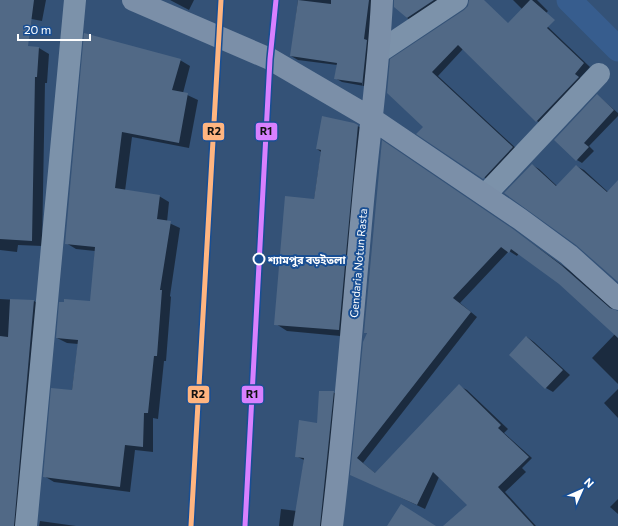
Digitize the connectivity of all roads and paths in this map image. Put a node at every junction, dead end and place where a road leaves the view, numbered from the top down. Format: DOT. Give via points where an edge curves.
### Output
graph roads {
  1 [pos="75,0"];
  2 [pos="133,0"];
  3 [pos="382,0"];
  4 [pos="456,0"];
  5 [pos="380,52"];
  6 [pos="599,74"];
  7 [pos="371,118"];
  8 [pos="485,195"];
  9 [pos="618,299"];
  10 [pos="26,526"];
  11 [pos="332,526"];
  1 -- 10 [label="street"];
  2 -- 7 [label="main road" via="270,59"];
  3 -- 5 [label="main road, Gendaria Notun Rasta"];
  4 -- 5 [label="street"];
  5 -- 7 [label="main road, Gendaria Notun Rasta"];
  6 -- 8 [label="street"];
  7 -- 8 [label="main road"];
  7 -- 11 [label="main road, Gendaria Notun Rasta"];
  8 -- 9 [label="main road" via="569,255"];
}
